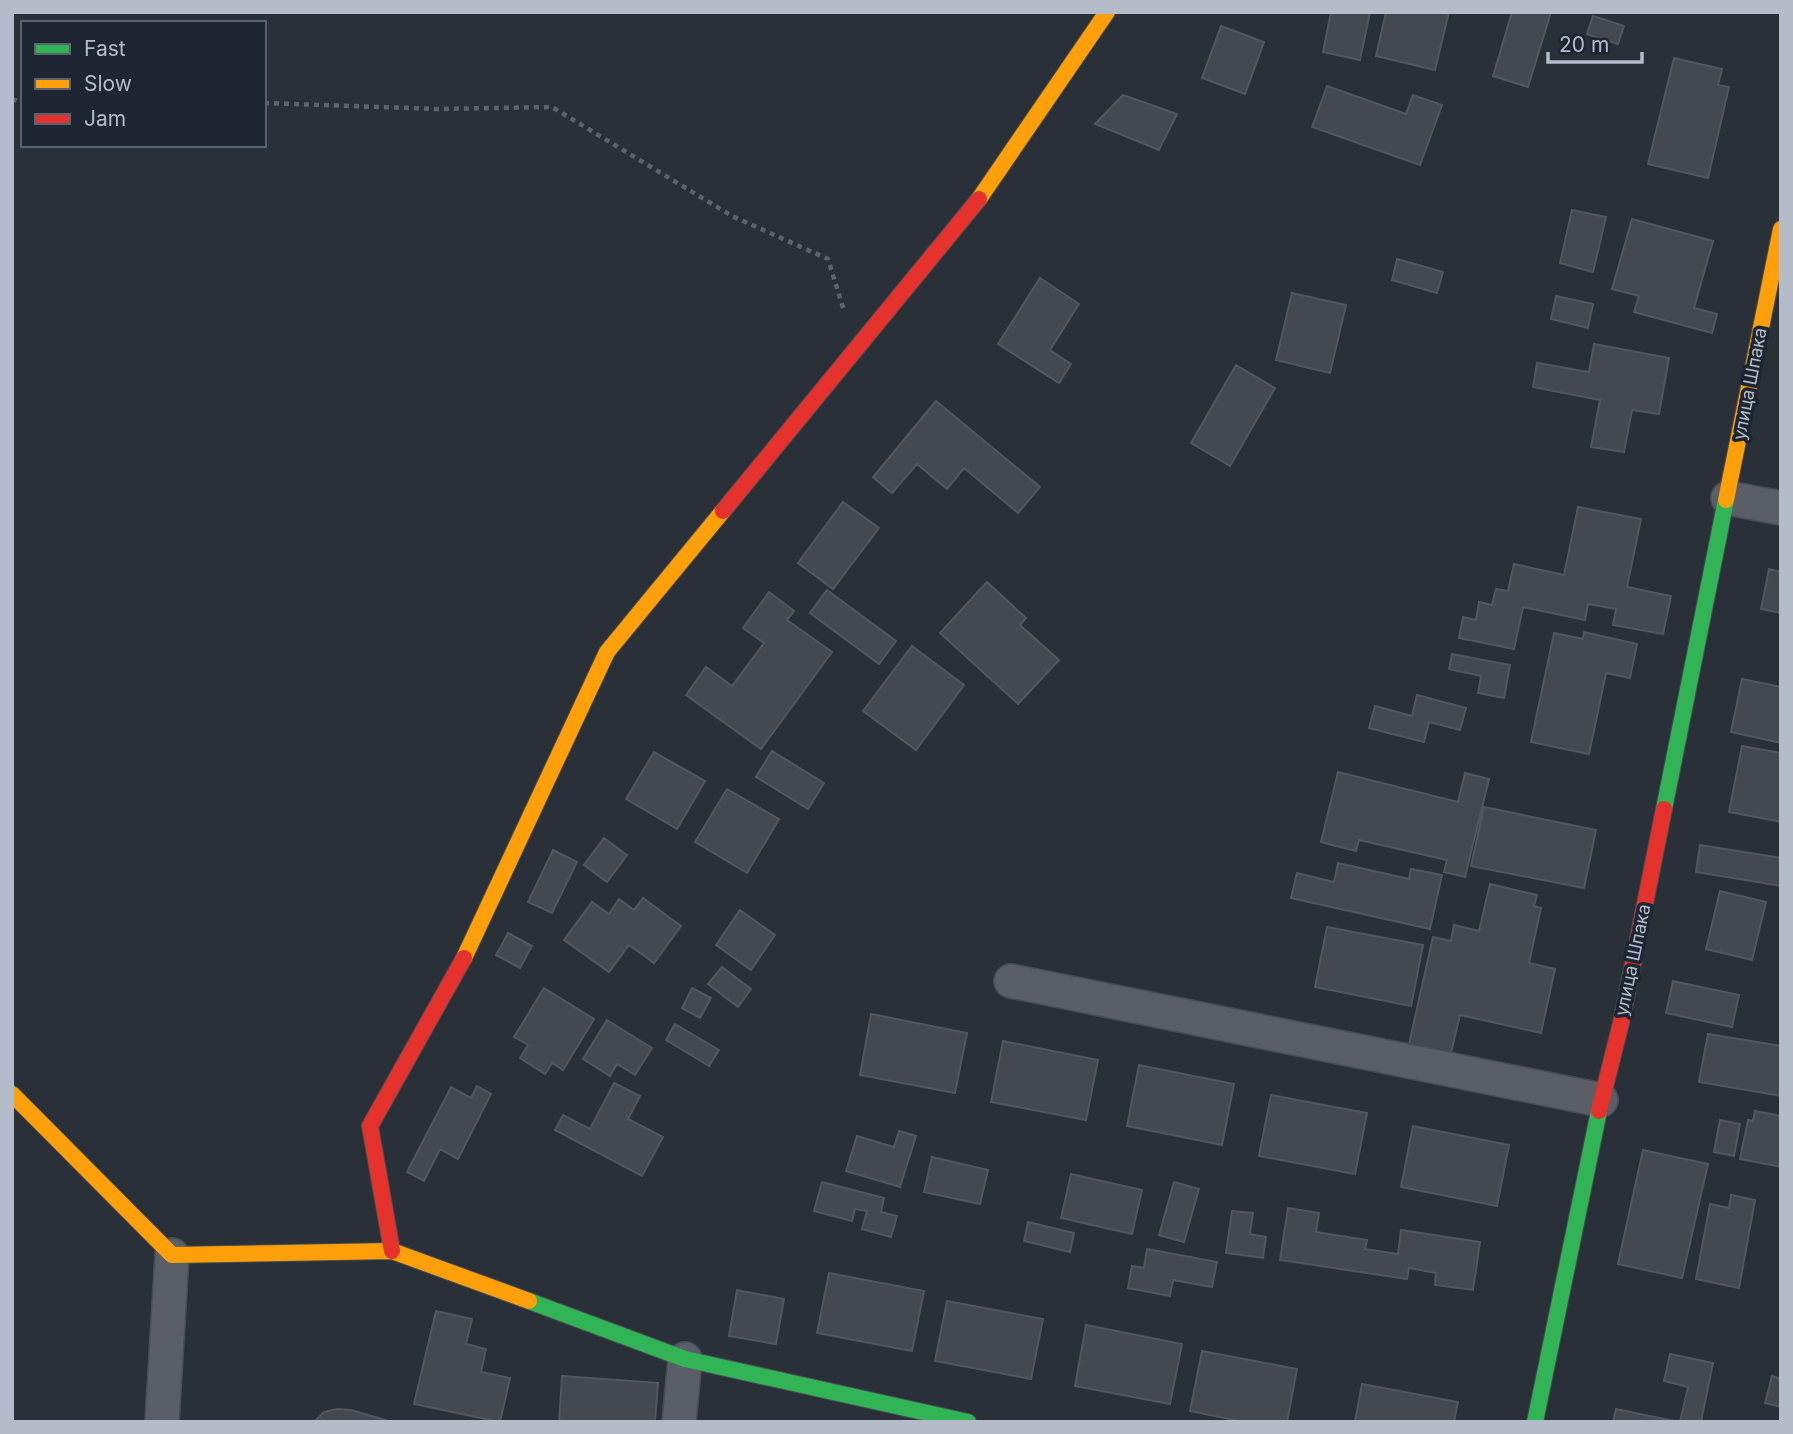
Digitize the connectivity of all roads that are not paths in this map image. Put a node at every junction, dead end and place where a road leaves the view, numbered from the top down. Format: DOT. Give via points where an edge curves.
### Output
graph roads {
  1 [pos="1107,12"];
  2 [pos="1781,229"];
  3 [pos="1728,498"];
  4 [pos="1781,508"];
  5 [pos="1011,981"];
  6 [pos="12,1094"];
  7 [pos="1601,1100"];
  8 [pos="392,1251"];
  9 [pos="172,1255"];
  10 [pos="685,1359"];
  11 [pos="170,1416"];
  12 [pos="679,1422"];
  13 [pos="968,1422"];
  14 [pos="1535,1422"];
  1 -- 8 [label="street" via="987,189 607,652 473,943 370,1126"];
  2 -- 3 [label="street, улица Шпака"];
  3 -- 4 [label="street"];
  3 -- 7 [label="street, улица Шпака" via="1621,1023"];
  5 -- 7 [label="street"];
  6 -- 9 [label="street"];
  7 -- 14 [label="street, улица Шпака"];
  8 -- 9 [label="street"];
  8 -- 10 [label="street"];
  9 -- 11 [label="street"];
  10 -- 12 [label="street"];
  10 -- 13 [label="street"];
}
